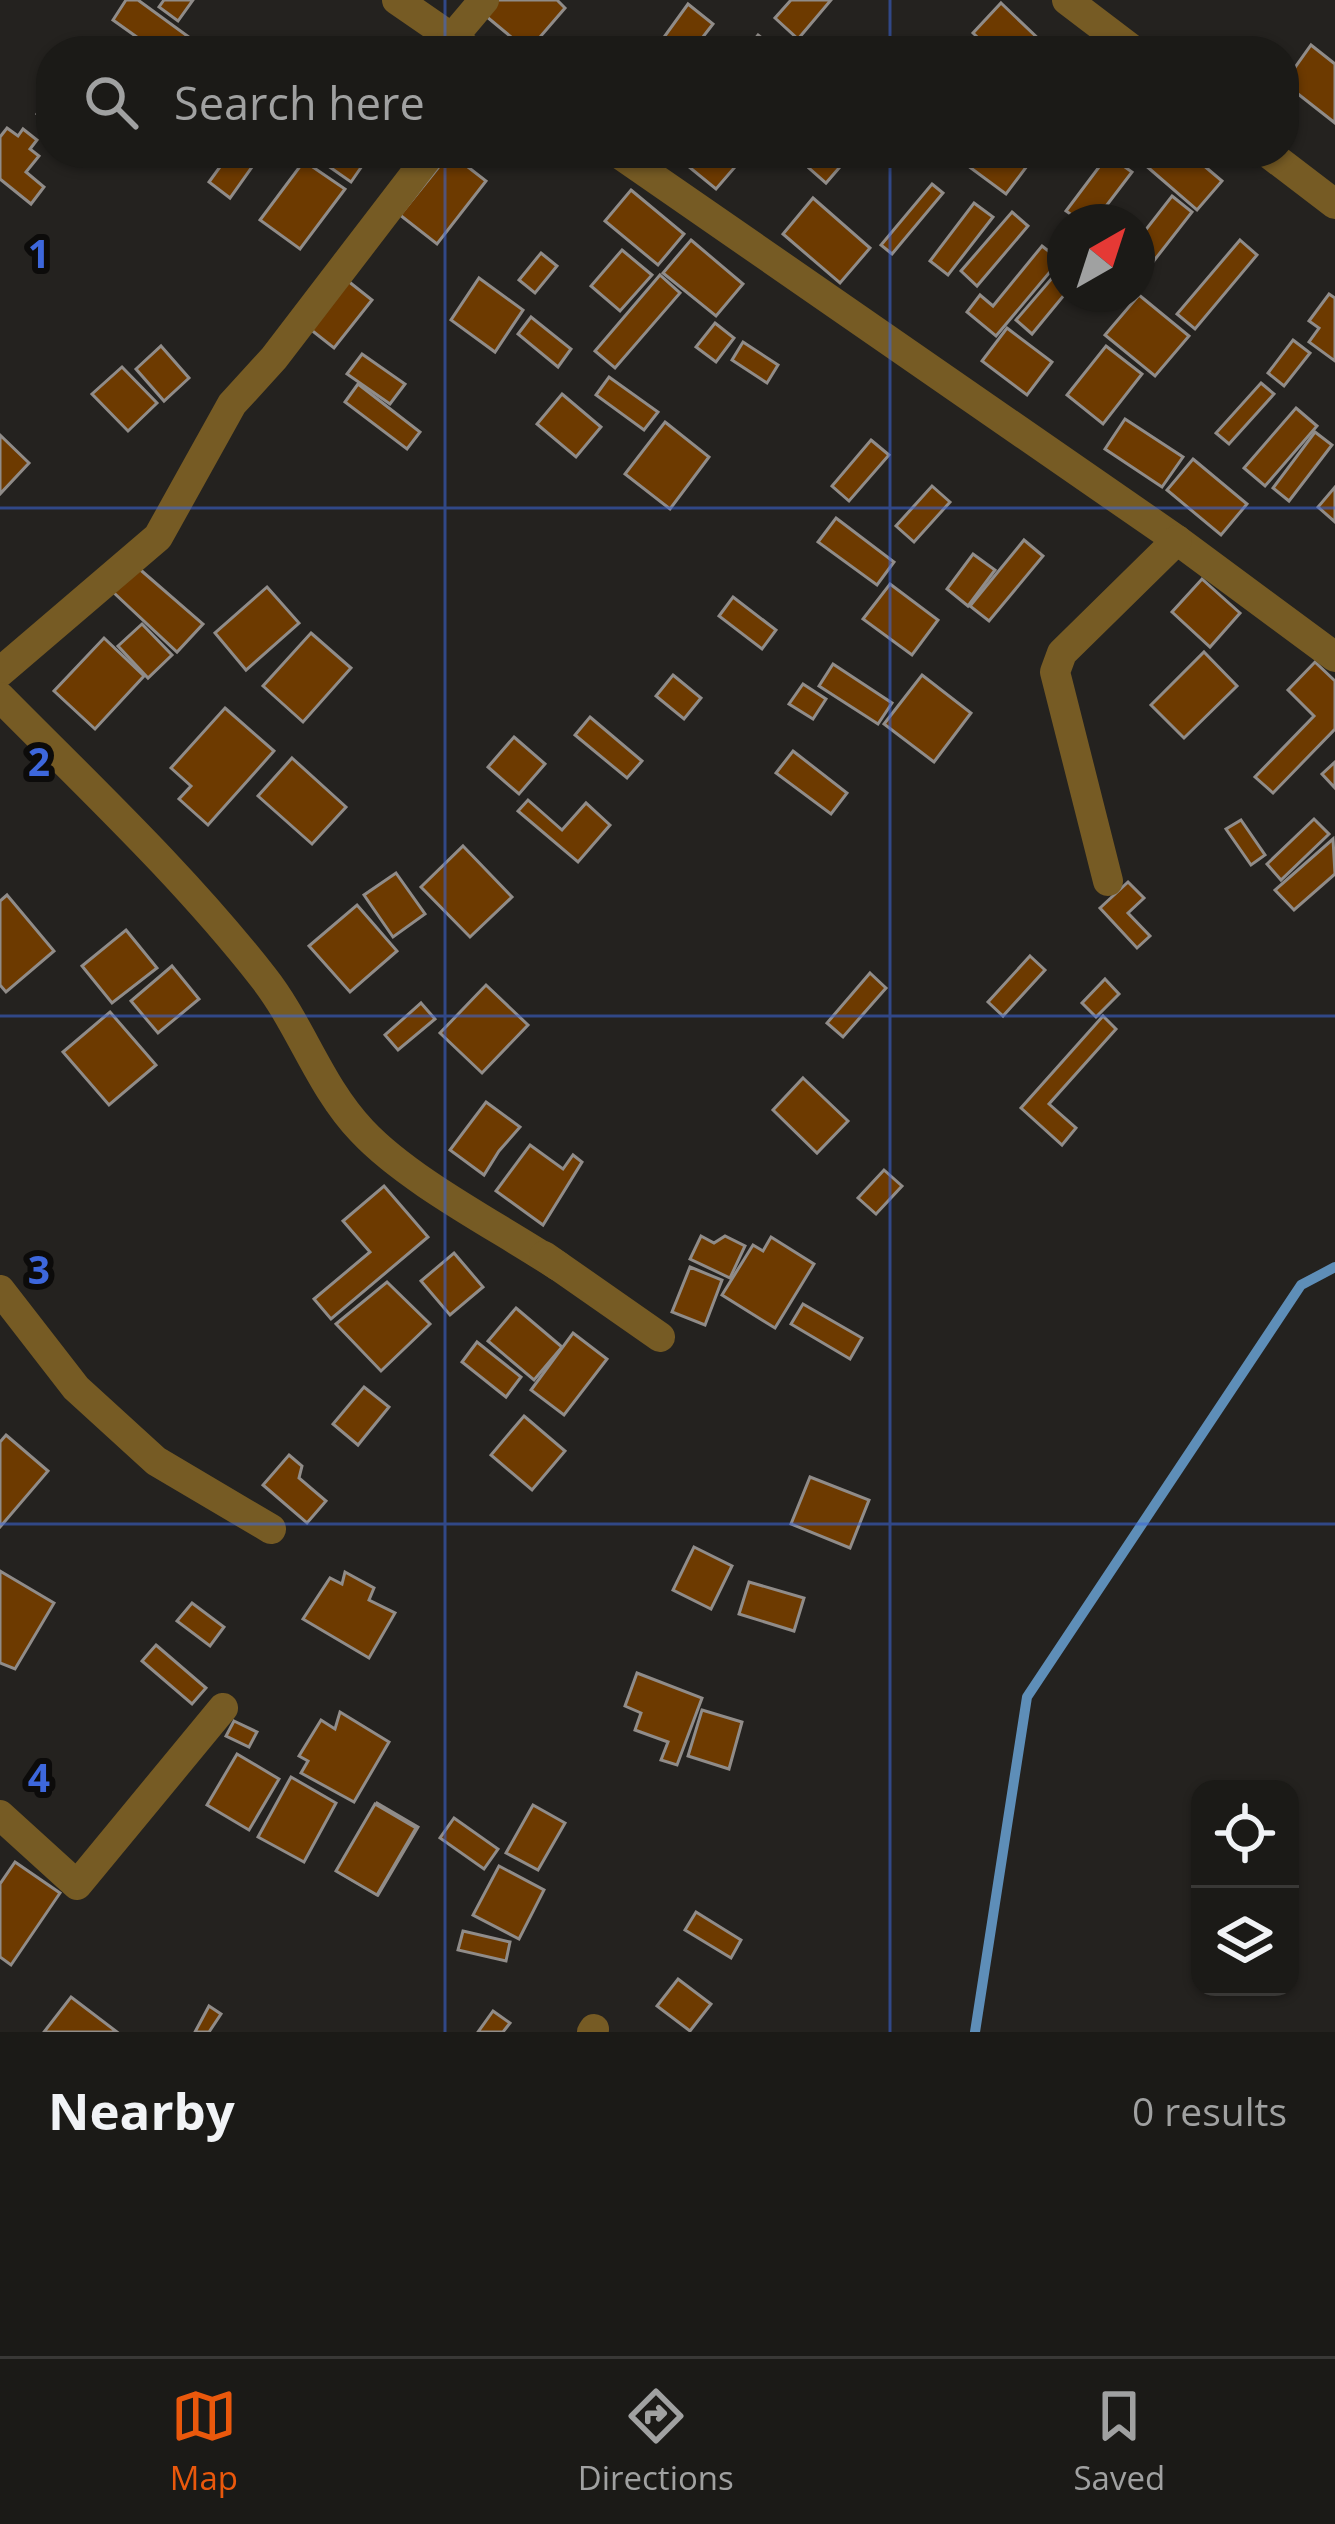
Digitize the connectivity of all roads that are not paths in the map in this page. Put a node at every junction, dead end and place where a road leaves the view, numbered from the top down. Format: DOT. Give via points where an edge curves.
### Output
graph roads {
  1 [pos="397,0"];
  2 [pos="484,0"];
  3 [pos="1067,0"];
  4 [pos="449,36"];
  5 [pos="466,36"];
  6 [pos="1114,36"];
  7 [pos="420,168"];
  8 [pos="640,168"];
  9 [pos="1288,168"];
  10 [pos="1335,203"];
  11 [pos="1177,539"];
  12 [pos="1335,657"];
  13 [pos="0,672"];
  14 [pos="0,697"];
  15 [pos="1108,881"];
  16 [pos="0,1290"];
  17 [pos="660,1337"];
  18 [pos="272,1529"];
  19 [pos="224,1708"];
  20 [pos="0,1815"];
  1 -- 4 [label="street"];
  2 -- 5 [label="street"];
  3 -- 6 [label="street"];
  7 -- 13 [label="street" via="232,404 158,537"];
  8 -- 11 [label="street"];
  9 -- 10 [label="street"];
  11 -- 12 [label="street"];
  11 -- 15 [label="street" via="1062,653 1055,672"];
  14 -- 17 [label="street" via="212,913 268,983 362,1132"];
  16 -- 18 [label="street" via="76,1388 156,1461"];
  19 -- 20 [label="street" via="77,1885"];
}
